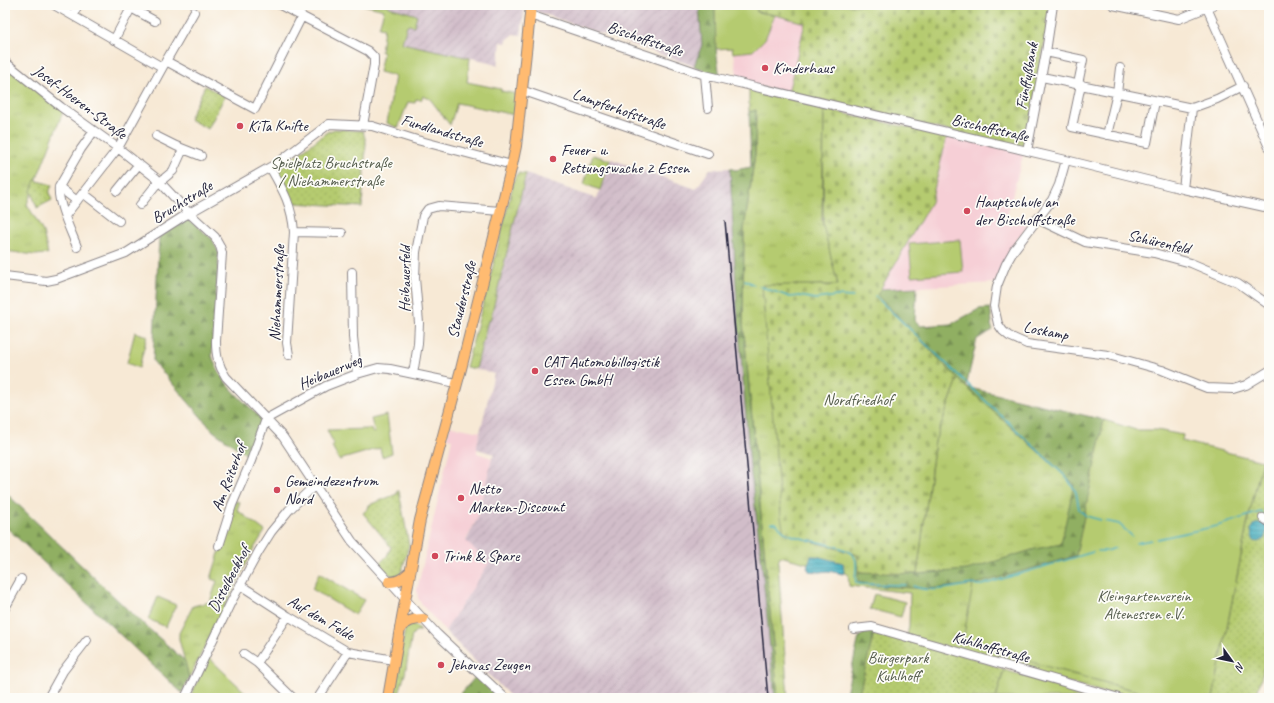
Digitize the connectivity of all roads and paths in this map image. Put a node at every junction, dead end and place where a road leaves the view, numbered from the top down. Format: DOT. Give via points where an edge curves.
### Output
graph roads {
  1 [pos="54,5"];
  2 [pos="78,5"];
  3 [pos="280,5"];
  4 [pos="1052,5"];
  5 [pos="1113,5"];
  6 [pos="1125,6"];
  7 [pos="1210,6"];
  8 [pos="130,7"];
  9 [pos="290,7"];
  10 [pos="530,10"];
  11 [pos="194,12"];
  12 [pos="302,16"];
  13 [pos="74,17"];
  14 [pos="155,21"];
  15 [pos="114,40"];
  16 [pos="1046,52"];
  17 [pos="5,62"];
  18 [pos="164,64"];
  19 [pos="1120,68"];
  20 [pos="705,75"];
  21 [pos="1042,76"];
  22 [pos="1079,84"];
  23 [pos="1243,86"];
  24 [pos="521,90"];
  25 [pos="1117,93"];
  26 [pos="1155,101"];
  27 [pos="708,108"];
  28 [pos="1192,108"];
  29 [pos="363,125"];
  30 [pos="94,131"];
  31 [pos="1107,135"];
  32 [pos="156,136"];
  33 [pos="1269,147"];
  34 [pos="118,148"];
  35 [pos="183,149"];
  36 [pos="1028,151"];
  37 [pos="708,154"];
  38 [pos="201,156"];
  39 [pos="1066,160"];
  40 [pos="139,164"];
  41 [pos="512,165"];
  42 [pos="270,167"];
  43 [pos="159,182"];
  44 [pos="58,187"];
  45 [pos="1183,189"];
  46 [pos="118,191"];
  47 [pos="83,193"];
  48 [pos="77,201"];
  49 [pos="140,205"];
  50 [pos="1269,208"];
  51 [pos="500,211"];
  52 [pos="189,213"];
  53 [pos="65,216"];
  54 [pos="1037,219"];
  55 [pos="119,221"];
  56 [pos="294,232"];
  57 [pos="342,233"];
  58 [pos="77,247"];
  59 [pos="352,272"];
  60 [pos="5,276"];
  61 [pos="1269,305"];
  62 [pos="289,355"];
  63 [pos="1269,371"];
  64 [pos="357,374"];
  65 [pos="413,374"];
  66 [pos="456,383"];
  67 [pos="266,419"];
  68 [pos="315,485"];
  69 [pos="219,546"];
  70 [pos="410,572"];
  71 [pos="21,579"];
  72 [pos="388,582"];
  73 [pos="240,585"];
  74 [pos="405,600"];
  75 [pos="5,608"];
  76 [pos="288,616"];
  77 [pos="423,619"];
  78 [pos="400,628"];
  79 [pos="854,629"];
  80 [pos="87,640"];
  81 [pos="348,652"];
  82 [pos="244,654"];
  83 [pos="394,660"];
  84 [pos="257,663"];
  85 [pos="48,698"];
  86 [pos="185,698"];
  87 [pos="293,698"];
  88 [pos="318,698"];
  89 [pos="388,698"];
  90 [pos="505,698"];
  91 [pos="1119,698"];
  1 -- 13 [label="street"];
  2 -- 13 [label="street"];
  3 -- 9 [label="street"];
  4 -- 16 [label="street, Fünffußbank"];
  5 -- 6 [label="street"];
  6 -- 7 [label="street" via="1179,19"];
  7 -- 23 [label="street"];
  8 -- 14 [label="street"];
  8 -- 15 [label="street"];
  9 -- 12 [label="street"];
  10 -- 20 [label="street, Bischoffstraße"];
  10 -- 24 [label="main road, Stauderstraße"];
  11 -- 18 [label="street"];
  12 -- 18 [label="street" via="255,109"];
  12 -- 29 [label="street" via="368,51 374,57"];
  13 -- 15 [label="street"];
  15 -- 18 [label="street"];
  16 -- 21 [label="street, Fünffußbank"];
  16 -- 22 [label="street" via="1083,60"];
  17 -- 30 [label="street, Josef-Hoeren-Straße"];
  18 -- 34 [label="street"];
  19 -- 25 [label="street"];
  20 -- 27 [label="street"];
  20 -- 36 [label="street, Bischoffstraße"];
  21 -- 22 [label="street"];
  21 -- 36 [label="street, Fünffußbank"];
  22 -- 25 [label="street"];
  22 -- 31 [label="street" via="1072,127"];
  23 -- 28 [label="street"];
  23 -- 33 [label="street"];
  24 -- 37 [label="street, Lampferhofstraße"];
  24 -- 41 [label="main road, Stauderstraße"];
  25 -- 26 [label="street"];
  25 -- 31 [label="street"];
  26 -- 28 [label="street"];
  26 -- 31 [label="street" via="1147,143"];
  28 -- 45 [label="street"];
  29 -- 41 [label="street, Fundlandstraße" via="383,128 417,140"];
  29 -- 42 [label="street, Bruchstraße" via="329,124"];
  30 -- 34 [label="street, Josef-Hoeren-Straße"];
  30 -- 44 [label="street"];
  32 -- 35 [label="street"];
  34 -- 40 [label="street, Josef-Hoeren-Straße"];
  34 -- 47 [label="street"];
  35 -- 38 [label="street"];
  35 -- 43 [label="street" via="173,171"];
  36 -- 39 [label="street, Bischoffstraße"];
  39 -- 45 [label="street, Bischoffstraße"];
  39 -- 54 [label="street, Loskamp" via="1055,194"];
  40 -- 43 [label="street, Josef-Hoeren-Straße"];
  40 -- 46 [label="street"];
  41 -- 51 [label="main road, Stauderstraße"];
  42 -- 52 [label="street, Bruchstraße"];
  42 -- 56 [label="street, Niehammerstraße" via="289,203"];
  43 -- 49 [label="street"];
  43 -- 52 [label="street, Josef-Hoeren-Straße"];
  44 -- 48 [label="street"];
  44 -- 53 [label="street"];
  45 -- 50 [label="street, Bischoffstraße"];
  47 -- 48 [label="street"];
  47 -- 55 [label="street"];
  48 -- 53 [label="street"];
  51 -- 65 [label="street, Heibauerfeld" via="439,206 428,209 423,216 416,264 419,323"];
  51 -- 66 [label="main road, Stauderstraße"];
  52 -- 60 [label="street, Bruchstraße" via="126,253 56,279 46,281"];
  52 -- 67 [label="street, Josef-Hoeren-Straße" via="216,237 222,249 216,341 220,368"];
  53 -- 58 [label="street"];
  54 -- 61 [label="street, Schürenfeld" via="1086,242 1154,253 1190,263 1238,283"];
  54 -- 63 [label="street, Loskamp" via="1010,257 997,286 994,306 996,317 998,324 1009,336 1039,347 1108,356 1162,370 1207,388 1233,389 1246,385"];
  56 -- 57 [label="street, Niehammerstraße"];
  56 -- 62 [label="street, Niehammerstraße" via="286,343"];
  59 -- 64 [label="street" via="353,337"];
  64 -- 65 [label="street, Heibauerweg" via="383,368"];
  64 -- 67 [label="street, Heibauerweg" via="326,386"];
  65 -- 66 [label="street, Heibauerweg"];
  66 -- 70 [label="main road, Stauderstraße" via="420,520"];
  67 -- 68 [label="street, Josef-Hoeren-Straße" via="283,437"];
  67 -- 69 [label="street, Am Reiterhof" via="232,505"];
  68 -- 72 [label="street, Josef-Hoeren-Straße" via="352,541"];
  68 -- 73 [label="street, Distelbeckhof" via="271,532"];
  70 -- 72 [label="main road" via="402,579"];
  70 -- 74 [label="main road, Stauderstraße"];
  71 -- 75 [label="street"];
  72 -- 74 [label="street, Josef-Hoeren-Straße"];
  73 -- 76 [label="street, Auf dem Felde"];
  73 -- 86 [label="street, Distelbeckhof"];
  74 -- 77 [label="street, Josef-Hoeren-Straße"];
  74 -- 78 [label="main road, Stauderstraße"];
  76 -- 81 [label="street, Auf dem Felde"];
  76 -- 84 [label="street"];
  77 -- 78 [label="main road" via="407,622"];
  77 -- 90 [label="street, Josef-Hoeren-Straße"];
  78 -- 83 [label="main road, Stauderstraße"];
  79 -- 91 [label="street, Kuhlhoffstraße" via="872,627"];
  80 -- 85 [label="street" via="63,671"];
  81 -- 83 [label="street, Auf dem Felde"];
  81 -- 88 [label="street"];
  82 -- 84 [label="street"];
  83 -- 89 [label="main road, Stauderstraße"];
  84 -- 87 [label="street"];
}
